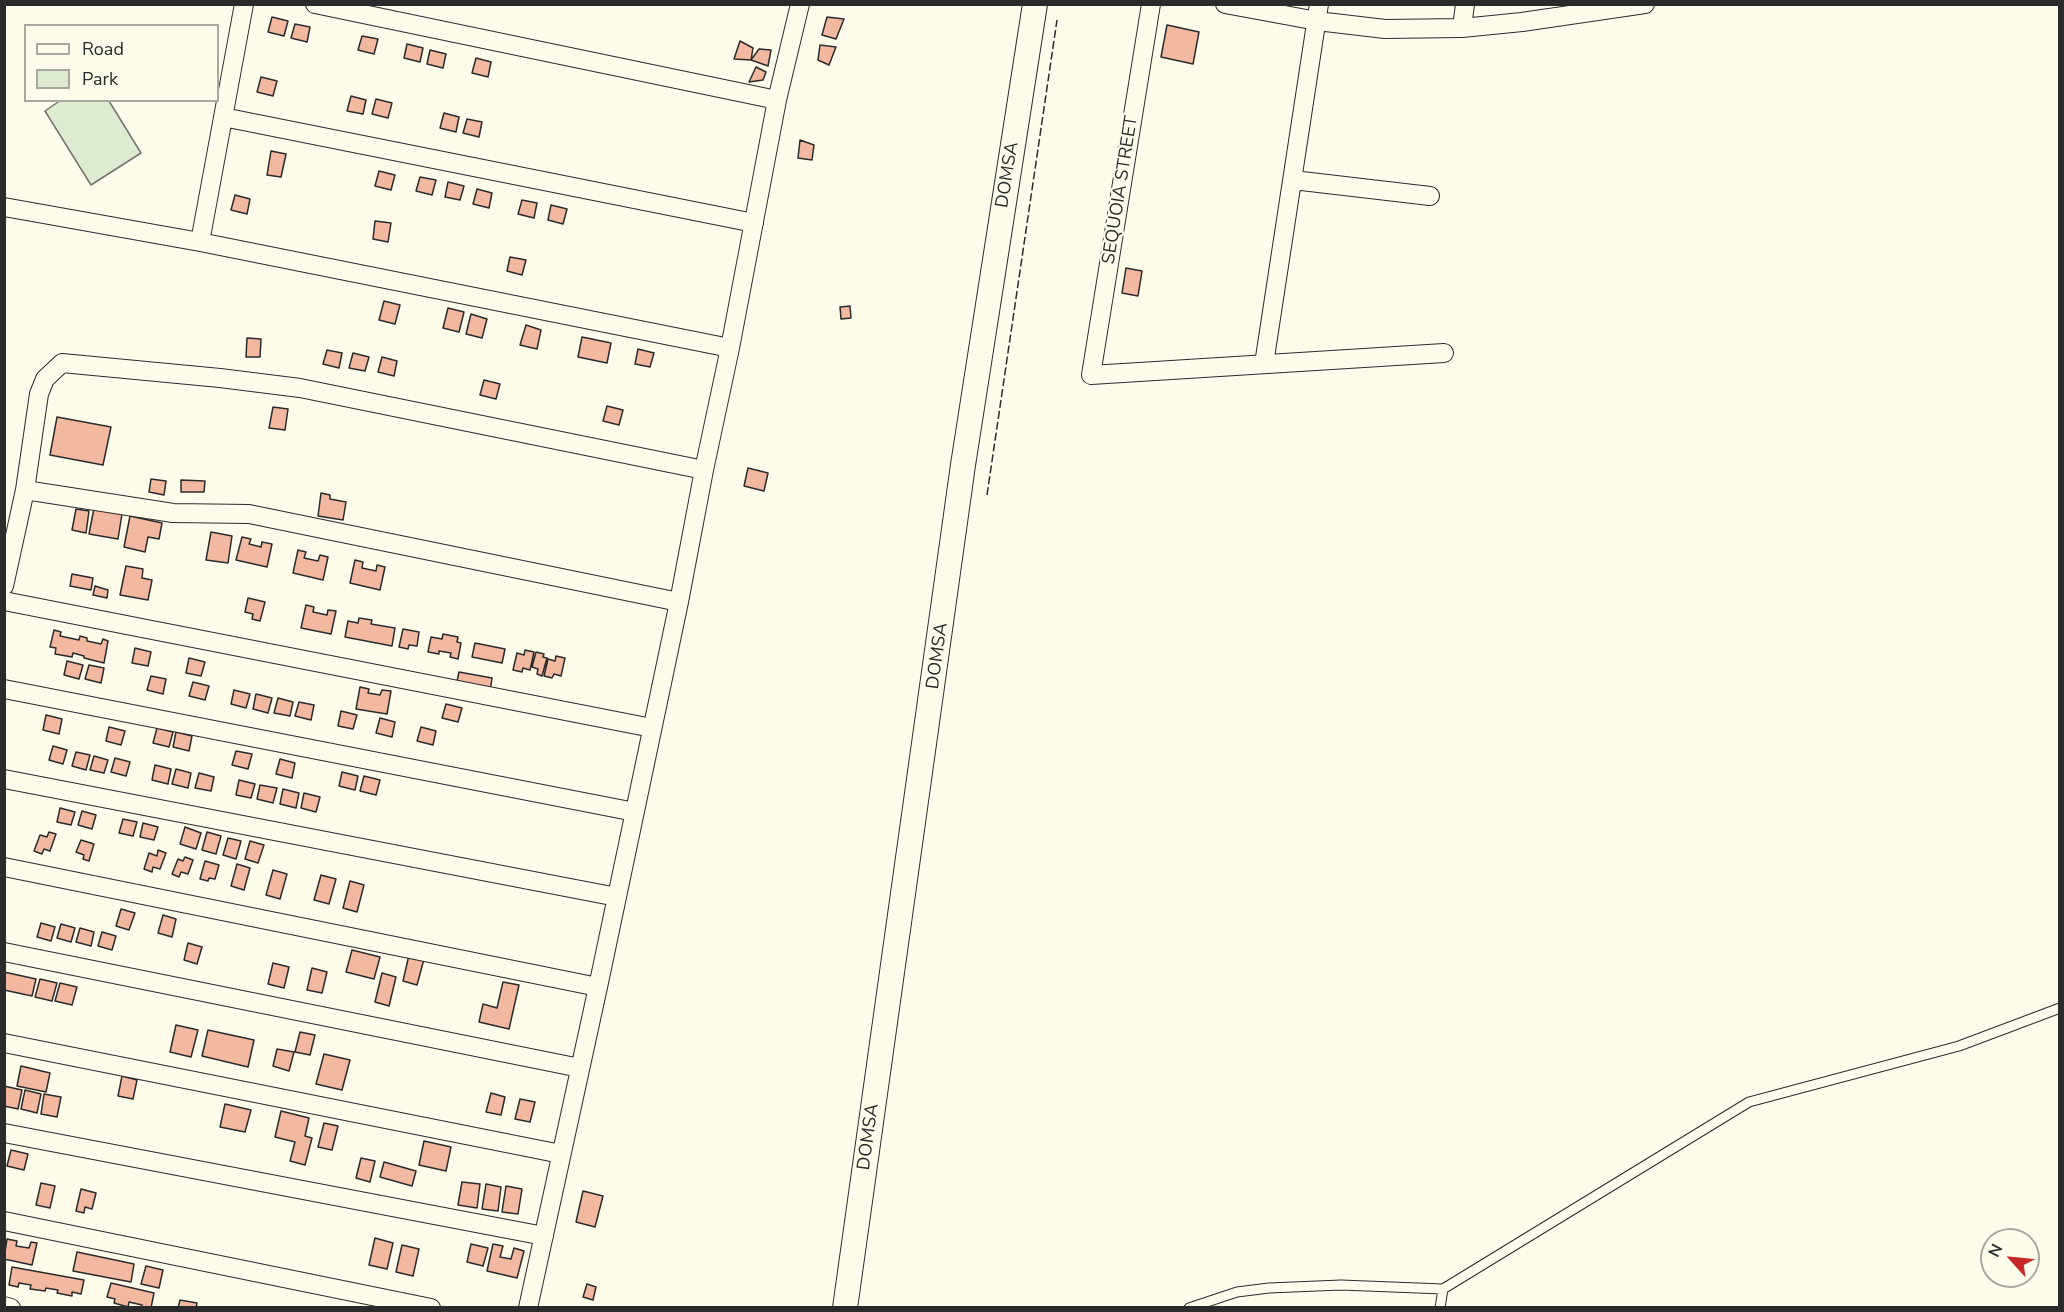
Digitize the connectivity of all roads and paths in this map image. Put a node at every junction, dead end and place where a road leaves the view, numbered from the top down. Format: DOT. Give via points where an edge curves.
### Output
graph roads {
  1 [pos="244,4"];
  2 [pos="315,4"];
  3 [pos="800,4"];
  4 [pos="1035,4"];
  5 [pos="1151,4"];
  6 [pos="1225,4"];
  7 [pos="1465,4"];
  8 [pos="1645,4"];
  9 [pos="1318,13"];
  10 [pos="1462,28"];
  11 [pos="777,100"];
  12 [pos="223,117"];
  13 [pos="1293,180"];
  14 [pos="1430,196"];
  15 [pos="4,207"];
  16 [pos="754,223"];
  17 [pos="200,242"];
  18 [pos="730,348"];
  19 [pos="1444,353"];
  20 [pos="1264,364"];
  21 [pos="704,470"];
  22 [pos="25,489"];
  23 [pos="4,586"];
  24 [pos="4,601"];
  25 [pos="679,602"];
  26 [pos="4,689"];
  27 [pos="652,728"];
  28 [pos="4,778"];
  29 [pos="634,812"];
  30 [pos="4,867"];
  31 [pos="617,897"];
  32 [pos="4,952"];
  33 [pos="598,987"];
  34 [pos="2060,1008"];
  35 [pos="4,1042"];
  36 [pos="580,1068"];
  37 [pos="4,1133"];
  38 [pos="561,1154"];
  39 [pos="4,1221"];
  40 [pos="544,1236"];
  41 [pos="1443,1289"];
  42 [pos="1212,1304"];
  43 [pos="4,1306"];
  44 [pos="11,1308"];
  45 [pos="431,1308"];
  46 [pos="528,1308"];
  47 [pos="845,1308"];
  48 [pos="1189,1308"];
  49 [pos="1440,1308"];
  1 -- 12 [label="street"];
  2 -- 11 [label="street"];
  3 -- 11 [label="street"];
  4 -- 47 [label="main road, DOMSA" via="963,465"];
  5 -- 20 [label="street, SEQUOIA STREET" via="1090,375"];
  6 -- 9 [label="street"];
  7 -- 10 [label="street"];
  8 -- 10 [label="street"];
  9 -- 10 [label="street" via="1385,29"];
  9 -- 13 [label="street"];
  11 -- 16 [label="street"];
  12 -- 16 [label="street"];
  12 -- 17 [label="street"];
  13 -- 14 [label="street"];
  13 -- 20 [label="street"];
  15 -- 17 [label="street"];
  16 -- 18 [label="street"];
  17 -- 18 [label="street"];
  18 -- 21 [label="street"];
  19 -- 20 [label="street"];
  21 -- 22 [label="street" via="300,388 62,363 45,379 39,394"];
  21 -- 25 [label="street"];
  22 -- 23 [label="street"];
  22 -- 25 [label="street" via="173,513 249,514"];
  24 -- 27 [label="street"];
  25 -- 27 [label="street"];
  26 -- 29 [label="street"];
  27 -- 29 [label="street"];
  28 -- 31 [label="street"];
  29 -- 31 [label="street"];
  30 -- 33 [label="street"];
  31 -- 33 [label="street"];
  32 -- 36 [label="street"];
  33 -- 36 [label="street"];
  34 -- 41 [label="lane" via="1959,1046 1749,1102"];
  35 -- 38 [label="street"];
  36 -- 38 [label="street"];
  37 -- 40 [label="street"];
  38 -- 40 [label="street"];
  39 -- 45 [label="street"];
  40 -- 46 [label="street"];
  41 -- 42 [label="lane" via="1293,1287 1237,1292"];
  41 -- 49 [label="lane"];
  42 -- 48 [label="lane"];
  43 -- 44 [label="street"];
}
